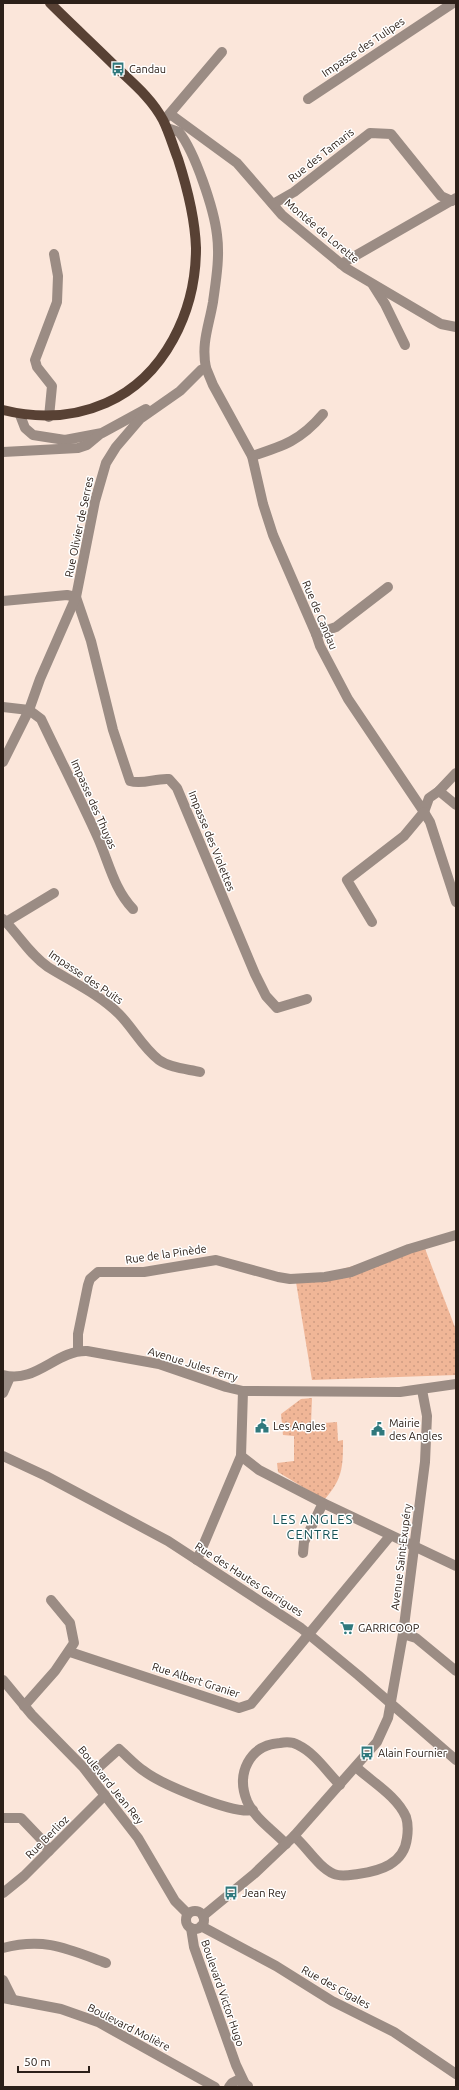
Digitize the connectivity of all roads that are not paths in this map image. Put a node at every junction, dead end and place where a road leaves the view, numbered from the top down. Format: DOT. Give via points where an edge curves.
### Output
graph roads {
  1 [pos="50,3"];
  2 [pos="453,3"];
  3 [pos="222,52"];
  4 [pos="308,99"];
  5 [pos="167,121"];
  6 [pos="454,199"];
  7 [pos="273,204"];
  8 [pos="54,254"];
  9 [pos="341,264"];
  10 [pos="373,285"];
  11 [pos="456,327"];
  12 [pos="405,345"];
  13 [pos="206,368"];
  14 [pos="164,401"];
  15 [pos="3,410"];
  16 [pos="323,414"];
  17 [pos="20,415"];
  18 [pos="49,417"];
  19 [pos="102,433"];
  20 [pos="3,452"];
  21 [pos="252,456"];
  22 [pos="388,587"];
  23 [pos="76,597"];
  24 [pos="3,601"];
  25 [pos="316,634"];
  26 [pos="3,707"];
  27 [pos="29,710"];
  28 [pos="3,762"];
  29 [pos="456,773"];
  30 [pos="439,791"];
  31 [pos="456,805"];
  32 [pos="424,812"];
  33 [pos="54,893"];
  34 [pos="456,902"];
  35 [pos="133,910"];
  36 [pos="4,920"];
  37 [pos="372,922"];
  38 [pos="307,999"];
  39 [pos="200,1072"];
  40 [pos="456,1235"];
  41 [pos="78,1350"];
  42 [pos="7,1376"];
  43 [pos="456,1384"];
  44 [pos="422,1390"];
  45 [pos="244,1391"];
  46 [pos="3,1394"];
  47 [pos="3,1456"];
  48 [pos="241,1456"];
  49 [pos="322,1503"];
  50 [pos="390,1536"];
  51 [pos="415,1547"];
  52 [pos="303,1553"];
  53 [pos="197,1560"];
  54 [pos="456,1566"];
  55 [pos="51,1600"];
  56 [pos="403,1634"];
  57 [pos="309,1635"];
  58 [pos="70,1652"];
  59 [pos="456,1671"];
  60 [pos="3,1680"];
  61 [pos="391,1704"];
  62 [pos="24,1706"];
  63 [pos="456,1760"];
  64 [pos="356,1767"];
  65 [pos="90,1775"];
  66 [pos="340,1785"];
  67 [pos="105,1795"];
  68 [pos="253,1810"];
  69 [pos="3,1818"];
  70 [pos="294,1836"];
  71 [pos="286,1844"];
  72 [pos="49,1851"];
  73 [pos="3,1893"];
  74 [pos="188,1914"];
  75 [pos="199,1924"];
  76 [pos="3,1948"];
  77 [pos="106,1963"];
  78 [pos="3,1980"];
  79 [pos="8,1999"];
  80 [pos="236,2065"];
  81 [pos="456,2074"];
  82 [pos="232,2084"];
  83 [pos="247,2085"];
  84 [pos="215,2087"];
  1 -- 5 [label="main road" via="142,92"];
  2 -- 4 [label="street, Impasse des Tulipes"];
  3 -- 5 [label="street"];
  5 -- 7 [label="street, Montée de Lorette" via="237,163"];
  5 -- 13 [label="street" via="179,132 191,151 210,205 217,235 217,268 204,342"];
  5 -- 18 [label="main road" via="187,191 195,242 194,270 181,325 155,367 126,392 83,412"];
  6 -- 7 [label="street, Rue des Tamaris" via="441,196 391,134 370,133 294,192"];
  6 -- 9 [label="street"];
  7 -- 9 [label="street, Montée de Lorette" via="282,215"];
  8 -- 18 [label="street" via="58,276 57,302 35,360 37,367 52,386"];
  9 -- 10 [label="street, Montée de Lorette"];
  10 -- 11 [label="street, Montée de Lorette" via="441,324"];
  10 -- 12 [label="street"];
  13 -- 14 [label="street, Rue Olivier de Serres" via="180,391"];
  13 -- 21 [label="street, Rue de Candau" via="213,386"];
  14 -- 19 [label="street"];
  14 -- 23 [label="street, Rue Olivier de Serres" via="140,419 106,463 95,501"];
  15 -- 17 [label="main road"];
  16 -- 21 [label="street" via="309,430 286,445"];
  17 -- 18 [label="main road"];
  17 -- 19 [label="street" via="24,428 32,435 65,440"];
  19 -- 20 [label="street" via="87,445 78,448"];
  21 -- 25 [label="street, Rue de Candau" via="273,534"];
  22 -- 25 [label="street" via="336,627"];
  23 -- 24 [label="street" via="67,595"];
  23 -- 27 [label="street, Rue Olivier de Serres"];
  23 -- 38 [label="street, Impasse des Violettes" via="91,641 113,730 130,781 138,783 168,778 177,788 230,918 266,996 277,1008"];
  25 -- 32 [label="street, Rue de Candau" via="348,699"];
  26 -- 27 [label="street"];
  27 -- 28 [label="street, Rue Olivier de Serres"];
  27 -- 35 [label="street, Impasse des Thuyas" via="41,719 99,840 109,872"];
  29 -- 30 [label="street"];
  30 -- 31 [label="street"];
  30 -- 32 [label="street" via="429,798"];
  32 -- 34 [label="street, Rue de Candau" via="430,822"];
  32 -- 37 [label="street" via="404,836 347,880"];
  33 -- 36 [label="street"];
  36 -- 39 [label="street, Impasse des Puits" via="16,932 24,946 48,967 73,980 119,1014 159,1060"];
  40 -- 41 [label="street, Rue de la Pinède" via="409,1249 351,1272 325,1277 290,1279 216,1260 144,1272 98,1272 90,1279 88,1286 78,1334"];
  41 -- 42 [label="street, Avenue Jules Ferry" via="28,1375"];
  41 -- 45 [label="street, Avenue Jules Ferry" via="104,1352 159,1364"];
  42 -- 46 [label="street"];
  43 -- 44 [label="street, Avenue Jules Ferry"];
  44 -- 45 [label="street, Avenue Jules Ferry"];
  44 -- 51 [label="street, Avenue Saint-Exupéry" via="427,1416 427,1437"];
  45 -- 48 [label="street"];
  47 -- 53 [label="street, Rue des Hautes Garrigues" via="168,1541"];
  48 -- 49 [label="street" via="259,1470"];
  48 -- 53 [label="street"];
  49 -- 50 [label="street"];
  49 -- 52 [label="street" via="304,1542"];
  50 -- 51 [label="street"];
  50 -- 57 [label="street, Rue Albert Granier"];
  51 -- 54 [label="street"];
  51 -- 56 [label="street, Avenue Saint-Exupéry"];
  53 -- 57 [label="street, Rue des Hautes Garrigues"];
  55 -- 58 [label="street" via="70,1623 74,1643"];
  56 -- 59 [label="street" via="416,1638"];
  56 -- 61 [label="street, Avenue Saint-Exupéry"];
  57 -- 58 [label="street, Rue Albert Granier" via="251,1704 239,1708"];
  57 -- 61 [label="street, Rue des Hautes Garrigues"];
  58 -- 62 [label="street"];
  60 -- 62 [label="street, Boulevard Jean Rey"];
  61 -- 63 [label="street, Rue des Hautes Garrigues"];
  61 -- 64 [label="street, Avenue Saint-Exupéry" via="388,1718 377,1742"];
  62 -- 65 [label="street, Boulevard Jean Rey"];
  64 -- 66 [label="street, Avenue Saint-Exupéry"];
  64 -- 70 [label="street" via="400,1807 406,1818 407,1842 400,1857 375,1871 336,1875 328,1871"];
  65 -- 67 [label="street, Boulevard Jean Rey"];
  65 -- 68 [label="street" via="119,1748 144,1771 162,1783 231,1807"];
  66 -- 68 [label="street" via="297,1744 275,1743 256,1752 244,1768 244,1792"];
  66 -- 70 [label="street, Avenue Saint-Exupéry"];
  67 -- 72 [label="street, Rue Berlioz"];
  67 -- 74 [label="street, Boulevard Jean Rey" via="138,1838 175,1900"];
  68 -- 71 [label="street"];
  69 -- 72 [label="street" via="21,1818"];
  70 -- 71 [label="street, Avenue Saint-Exupéry"];
  71 -- 75 [label="street, Avenue Saint-Exupéry"];
  72 -- 73 [label="street, Rue Berlioz"];
  74 -- 75 [label="street, Boulevard Victor Hugo" via="186,1922"];
  74 -- 75 [label="street" via="194,1911 201,1913"];
  75 -- 80 [label="street, Boulevard Victor Hugo" via="192,1940"];
  75 -- 81 [label="street, Rue des Cigales" via="276,1966 332,2001 394,2032"];
  76 -- 77 [label="street" via="56,1944"];
  78 -- 79 [label="street"];
  79 -- 84 [label="street, Boulevard Molière" via="60,2008 98,2022"];
  80 -- 82 [label="street, Boulevard Victor Hugo"];
  80 -- 83 [label="street, Boulevard Victor Hugo"];
  82 -- 83 [label="street" via="242,2081"];
}
